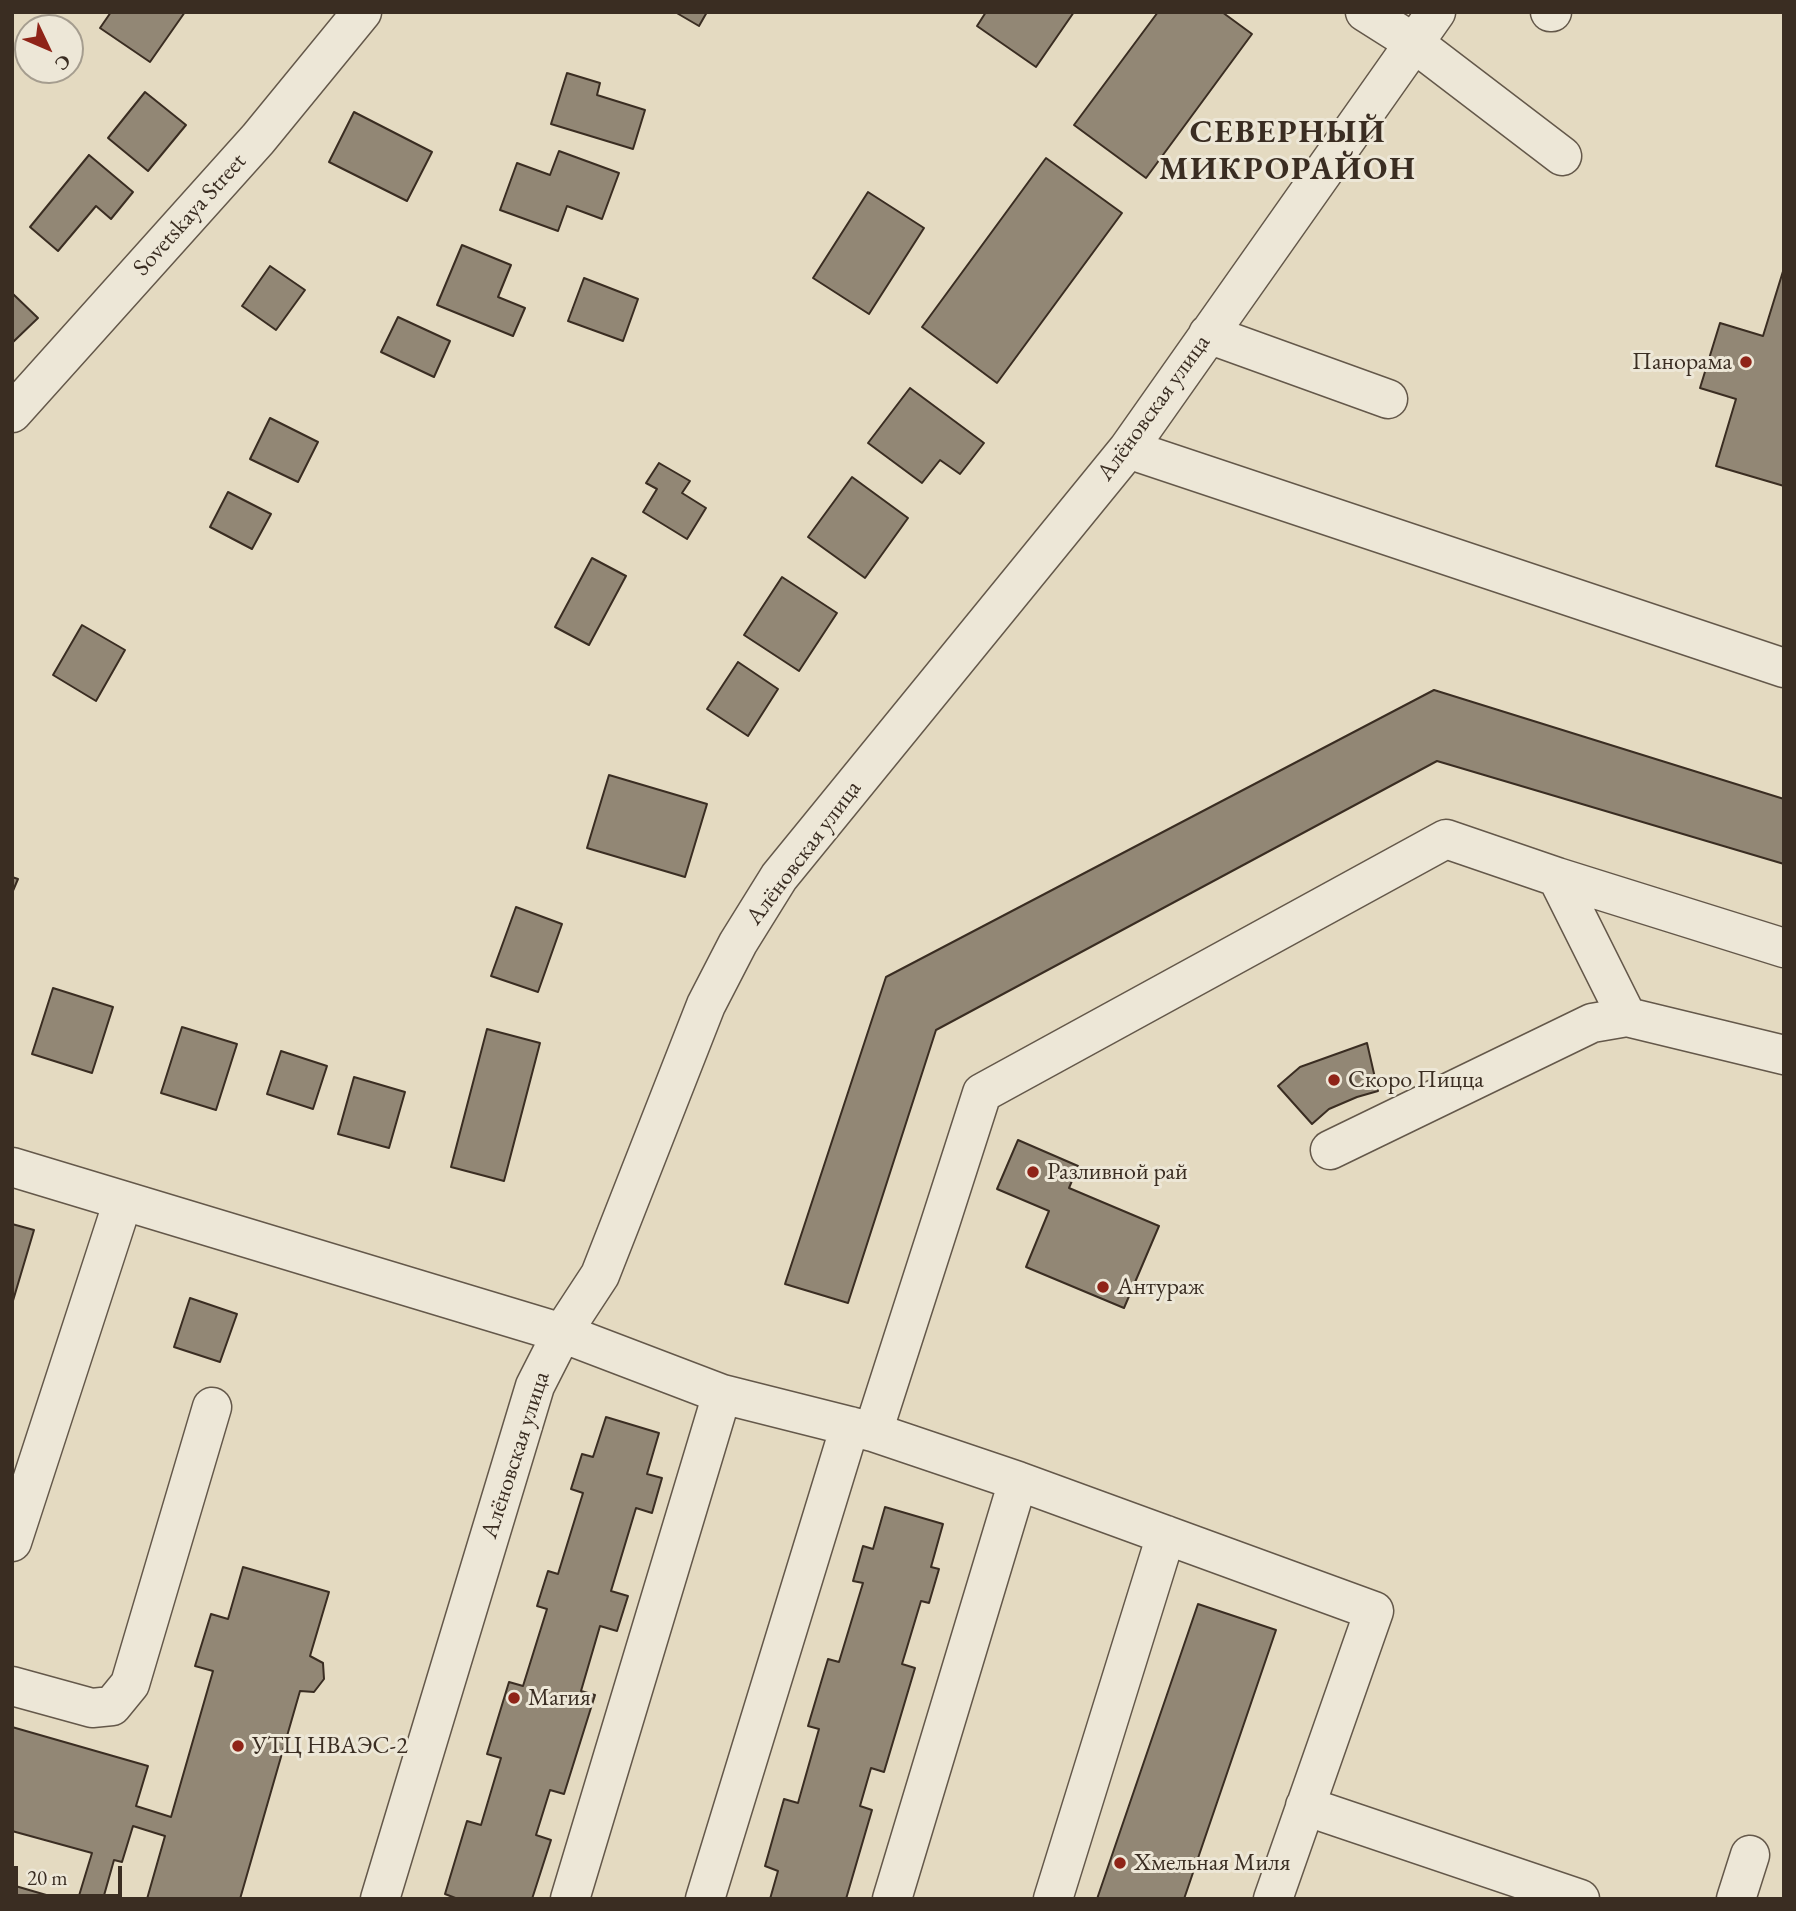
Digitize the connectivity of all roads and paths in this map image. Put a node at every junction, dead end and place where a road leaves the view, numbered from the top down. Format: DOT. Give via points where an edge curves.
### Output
graph roads {
  1 [pos="362,12"];
  2 [pos="1366,12"];
  3 [pos="1436,12"];
  4 [pos="1414,43"];
  5 [pos="1562,156"];
  6 [pos="1208,334"];
  7 [pos="1388,399"];
  8 [pos="12,413"];
  9 [pos="1128,449"];
  10 [pos="1784,668"];
  11 [pos="1557,877"];
  12 [pos="1784,948"];
  13 [pos="1627,1017"];
  14 [pos="1784,1055"];
  15 [pos="1330,1150"];
  16 [pos="12,1167"];
  17 [pos="123,1201"];
  18 [pos="562,1332"];
  19 [pos="722,1394"];
  20 [pos="212,1407"];
  21 [pos="861,1429"];
  22 [pos="1017,1481"];
  23 [pos="1166,1535"];
  24 [pos="12,1542"];
  25 [pos="12,1686"];
  26 [pos="1305,1806"];
  27 [pos="1750,1855"];
  28 [pos="380,1899"];
  29 [pos="570,1899"];
  30 [pos="705,1899"];
  31 [pos="891,1899"];
  32 [pos="1053,1899"];
  33 [pos="1273,1899"];
  34 [pos="1580,1899"];
  35 [pos="1737,1899"];
  1 -- 8 [label="street, Sovetskaya Street" via="258,139"];
  2 -- 4 [label="street"];
  3 -- 4 [label="street, Алёновская улица"];
  4 -- 5 [label="street"];
  4 -- 6 [label="street, Алёновская улица"];
  6 -- 7 [label="street"];
  6 -- 9 [label="street, Алёновская улица"];
  9 -- 10 [label="street"];
  9 -- 18 [label="street, Алёновская улица" via="779,877 706,1005 600,1275"];
  11 -- 12 [label="street"];
  11 -- 13 [label="street"];
  11 -- 21 [label="street" via="1446,839 982,1093"];
  13 -- 14 [label="street"];
  13 -- 15 [label="street" via="1592,1023"];
  16 -- 17 [label="street"];
  17 -- 18 [label="street"];
  17 -- 24 [label="street"];
  18 -- 19 [label="street"];
  18 -- 28 [label="street, Алёновская улица" via="535,1386"];
  19 -- 21 [label="street"];
  19 -- 29 [label="street"];
  20 -- 25 [label="street" via="130,1684 112,1706 92,1708"];
  21 -- 22 [label="street"];
  21 -- 30 [label="street"];
  22 -- 23 [label="street"];
  22 -- 31 [label="street"];
  23 -- 26 [label="street" via="1374,1611"];
  23 -- 32 [label="street"];
  26 -- 33 [label="street"];
  26 -- 34 [label="street"];
  27 -- 35 [label="street"];
}
